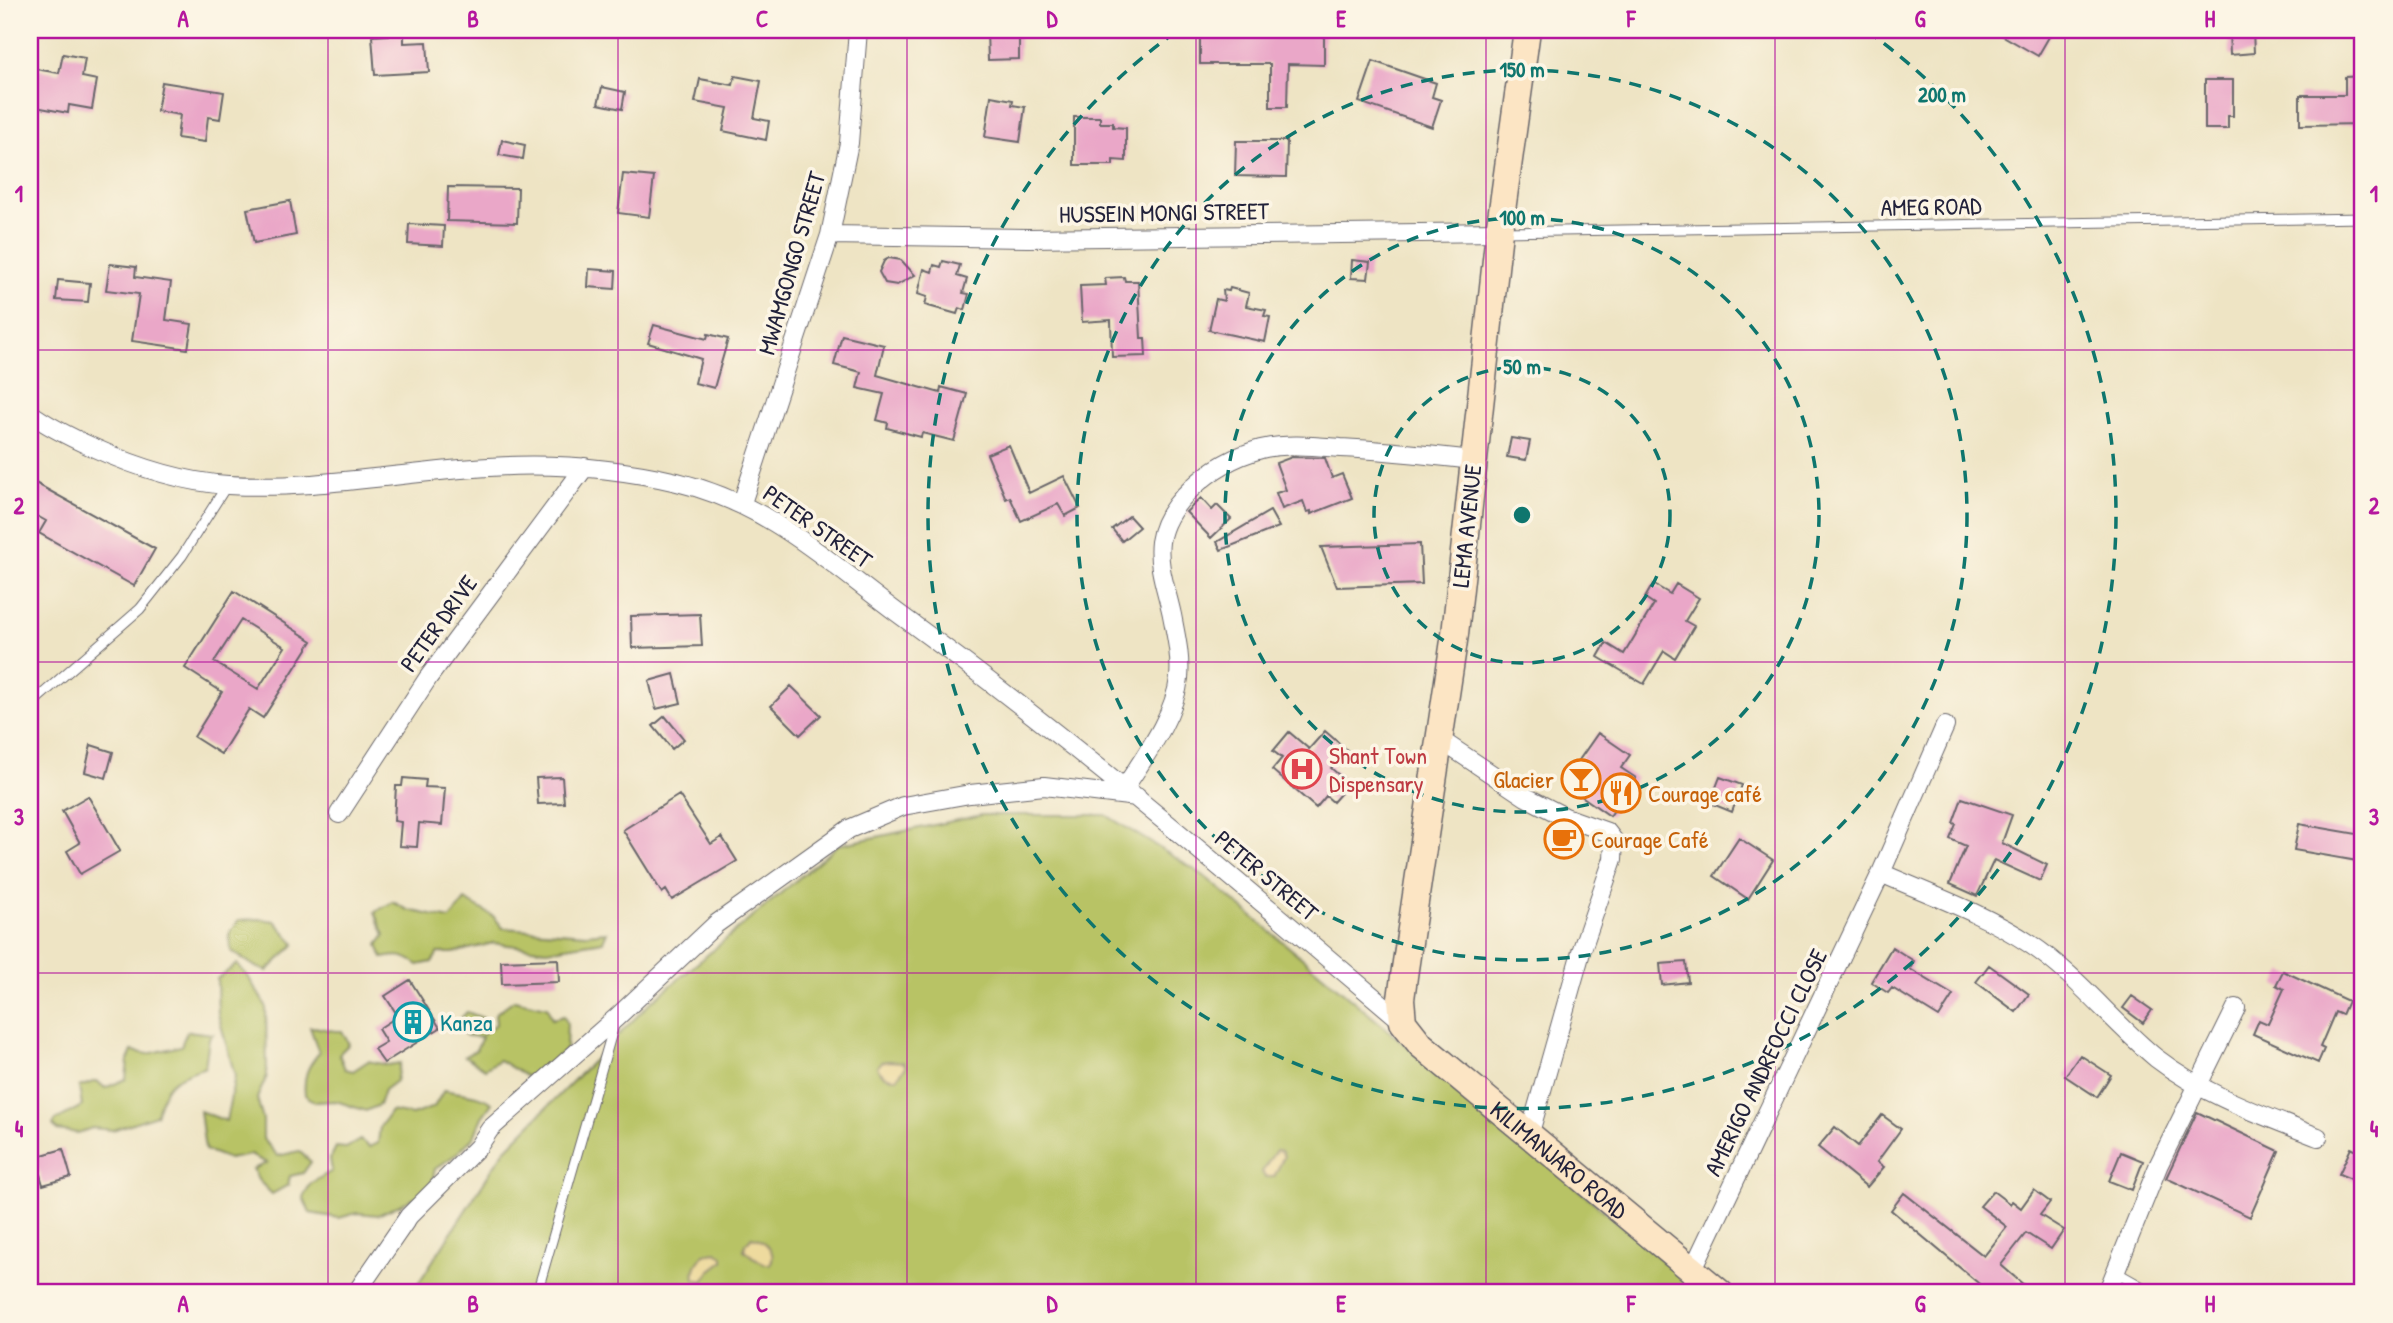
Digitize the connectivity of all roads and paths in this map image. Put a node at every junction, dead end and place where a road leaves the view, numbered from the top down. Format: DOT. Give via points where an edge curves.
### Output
graph roads {
  1 [pos="858,30"];
  2 [pos="1527,30"];
  3 [pos="2363,218"];
  4 [pos="1499,232"];
  5 [pos="830,235"];
  6 [pos="30,413"];
  7 [pos="1473,460"];
  8 [pos="585,467"];
  9 [pos="226,485"];
  10 [pos="742,503"];
  11 [pos="30,705"];
  12 [pos="1945,726"];
  13 [pos="1439,738"];
  14 [pos="1131,792"];
  15 [pos="340,814"];
  16 [pos="1881,873"];
  17 [pos="2235,1007"];
  18 [pos="617,1017"];
  19 [pos="1403,1022"];
  20 [pos="2198,1086"];
  21 [pos="1529,1136"];
  22 [pos="2318,1137"];
  23 [pos="1692,1271"];
  24 [pos="2116,1272"];
  25 [pos="356,1293"];
  26 [pos="537,1293"];
  27 [pos="1720,1293"];
  28 [pos="2107,1293"];
  29 [pos="2153,1293"];
  1 -- 5 [label="street, MWAMGONGO STREET" via="849,144"];
  2 -- 4 [label="main road, LEMA AVENUE"];
  3 -- 4 [label="lane, AMEG ROAD"];
  4 -- 5 [label="street, HUSSEIN MONGI STREET" via="1028,238"];
  4 -- 7 [label="main road, LEMA AVENUE"];
  5 -- 10 [label="street, MWAMGONGO STREET"];
  6 -- 9 [label="street, PETER STREET" via="49,427 129,463"];
  7 -- 13 [label="main road, LEMA AVENUE"];
  7 -- 14 [label="street" via="1310,446 1263,448 1207,473 1184,495 1170,514 1160,541 1179,680"];
  8 -- 9 [label="street, PETER STREET" via="490,467 317,484"];
  8 -- 10 [label="street, PETER STREET" via="678,483"];
  8 -- 15 [label="street, PETER DRIVE" via="428,678"];
  9 -- 11 [label="lane" via="182,556 139,609"];
  10 -- 14 [label="street, PETER STREET" via="790,530"];
  12 -- 16 [label="street, AMERIGO ANDREOCCI CLOSE"];
  13 -- 19 [label="main road, LEMA AVENUE" via="1401,999"];
  13 -- 21 [label="street" via="1526,797 1606,832 1614,841 1613,859 1581,952"];
  14 -- 18 [label="street" via="1044,786 970,794 903,806 849,829 716,924"];
  14 -- 19 [label="street, PETER STREET"];
  16 -- 20 [label="street" via="2028,943 2064,970 2157,1058"];
  16 -- 23 [label="street, AMERIGO ANDREOCCI CLOSE"];
  17 -- 20 [label="street"];
  18 -- 25 [label="street" via="490,1129 410,1216"];
  18 -- 26 [label="lane"];
  19 -- 21 [label="main road, KILIMANJARO ROAD" via="1421,1045"];
  20 -- 22 [label="street"];
  20 -- 24 [label="street" via="2159,1164"];
  21 -- 23 [label="main road, KILIMANJARO ROAD"];
  23 -- 27 [label="main road, KILIMANJARO ROAD"];
  24 -- 28 [label="street"];
  24 -- 29 [label="lane"];
}
